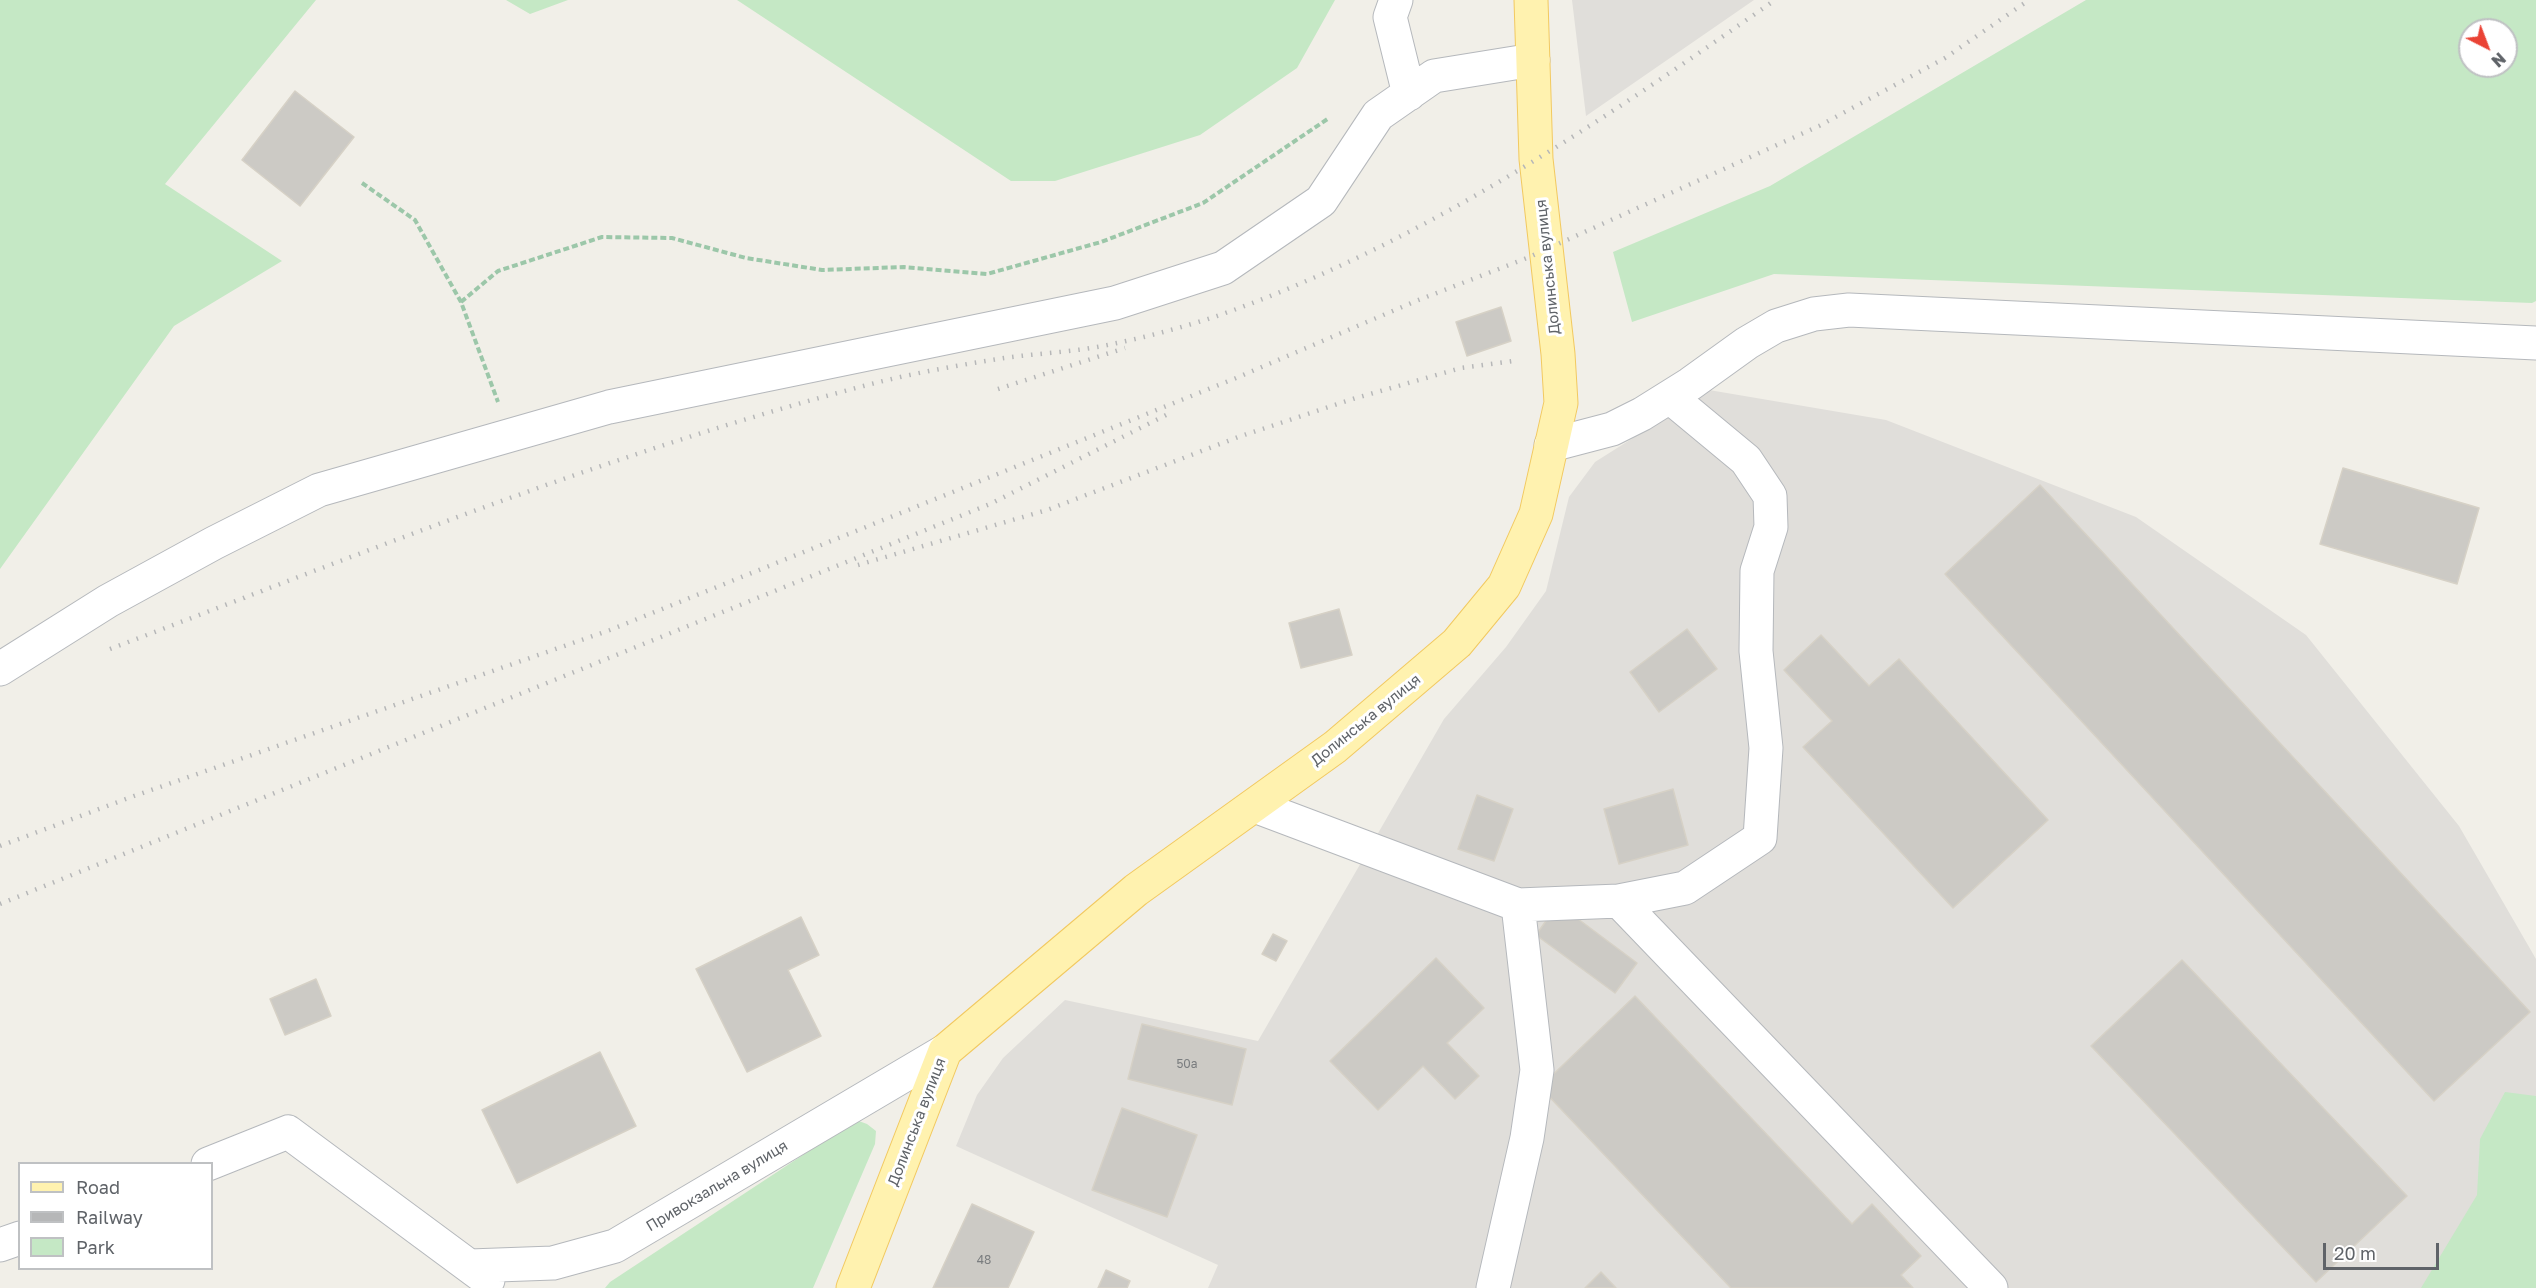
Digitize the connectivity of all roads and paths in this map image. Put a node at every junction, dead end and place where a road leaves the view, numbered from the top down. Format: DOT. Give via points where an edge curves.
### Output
graph roads {
  1 [pos="1396,0"];
  2 [pos="1531,0"];
  3 [pos="1533,60"];
  4 [pos="1409,93"];
  5 [pos="1335,114"];
  6 [pos="362,183"];
  7 [pos="461,302"];
  8 [pos="2532,339"];
  9 [pos="1670,398"];
  10 [pos="510,434"];
  11 [pos="1551,445"];
  12 [pos="0,669"];
  13 [pos="1255,806"];
  14 [pos="1619,901"];
  15 [pos="1518,905"];
  16 [pos="945,1051"];
  17 [pos="213,1162"];
  18 [pos="18,1239"];
  19 [pos="0,1245"];
  20 [pos="470,1266"];
  21 [pos="500,1288"];
  22 [pos="853,1288"];
  23 [pos="1493,1288"];
  24 [pos="1991,1288"];
  1 -- 4 [label="street" via="1390,17"];
  2 -- 3 [label="main road, Долинська вулиця"];
  3 -- 4 [label="street" via="1434,76"];
  3 -- 11 [label="main road, Долинська вулиця" via="1536,159 1561,404"];
  4 -- 10 [label="street" via="1378,115 1321,201 1223,268 1115,303 609,407"];
  5 -- 7 [label="path" via="1203,203 1101,242 987,274 904,267 822,270 746,258 672,238 602,237 498,271"];
  6 -- 7 [label="path" via="415,220"];
  7 -- 10 [label="path"];
  8 -- 9 [label="street" via="1849,310 1814,314 1776,326"];
  9 -- 11 [label="street" via="1612,429"];
  9 -- 14 [label="street" via="1746,460 1770,496 1770,527 1757,571 1756,651 1766,748 1760,838 1685,888"];
  10 -- 12 [label="street" via="319,490 108,601"];
  11 -- 13 [label="main road, Долинська вулиця" via="1536,514 1504,586 1457,643 1335,747"];
  13 -- 15 [label="street"];
  13 -- 16 [label="main road, Долинська вулиця" via="1136,890"];
  14 -- 15 [label="street"];
  14 -- 24 [label="street"];
  15 -- 23 [label="street" via="1537,1070 1527,1138"];
  16 -- 20 [label="street, Привокзальна вулиця" via="615,1246 553,1263"];
  16 -- 22 [label="main road, Долинська вулиця"];
  17 -- 20 [label="street" via="288,1132"];
  18 -- 19 [label="street"];
  20 -- 21 [label="street"];
}
